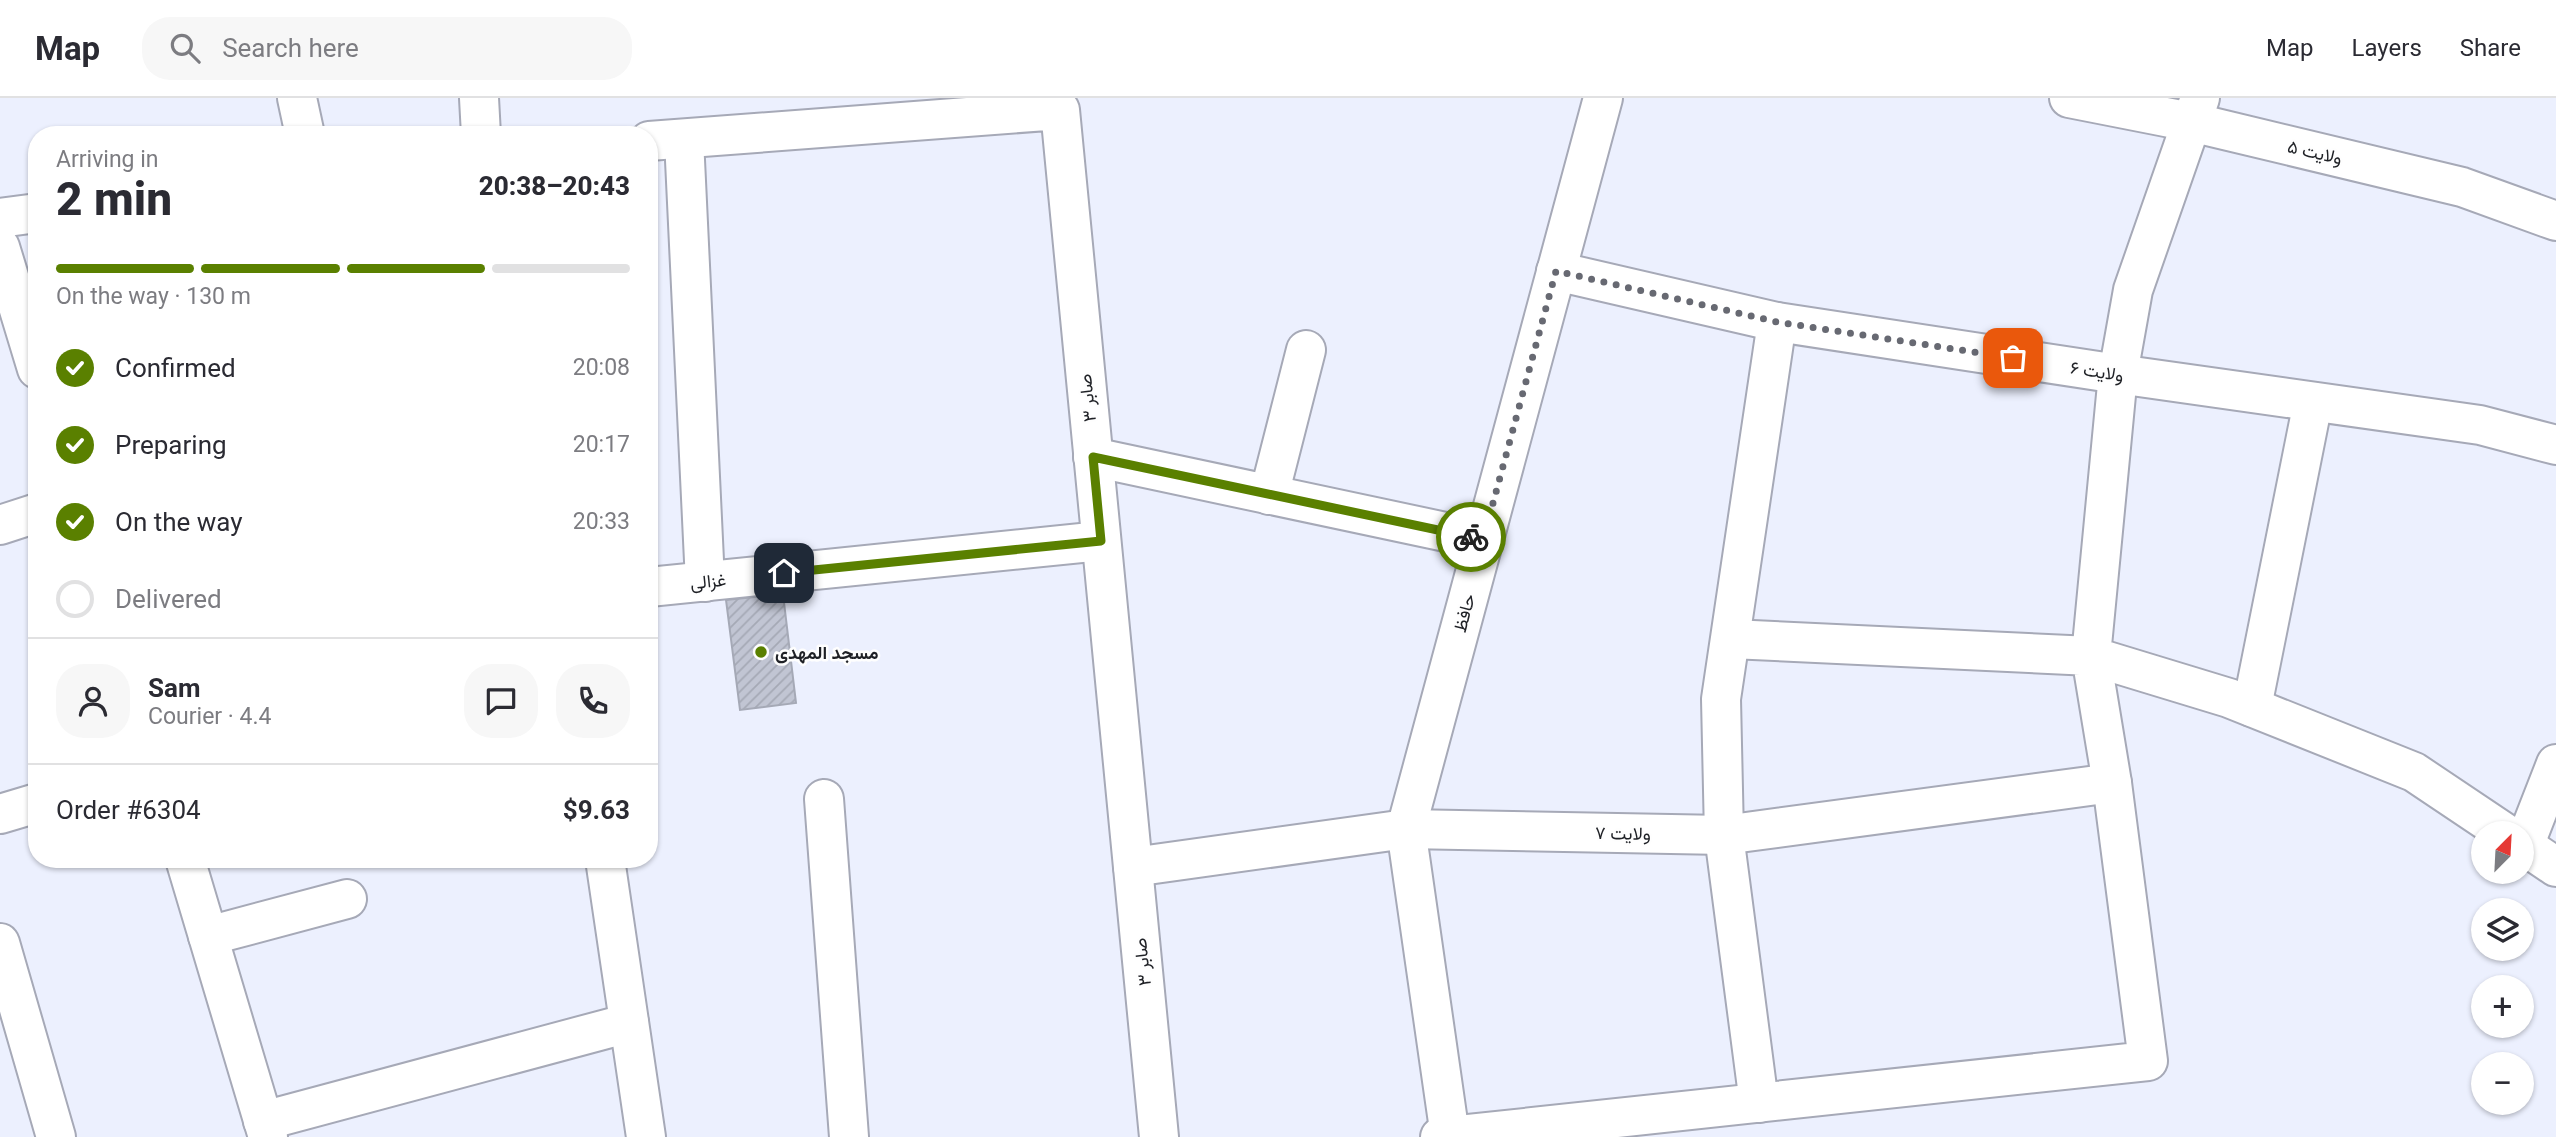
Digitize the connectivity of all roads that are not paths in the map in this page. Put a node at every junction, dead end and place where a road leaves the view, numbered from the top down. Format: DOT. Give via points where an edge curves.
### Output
graph roads {
  1 [pos="297,98"];
  2 [pos="479,98"];
  3 [pos="1602,98"];
  4 [pos="2069,98"];
  5 [pos="1060,104"];
  6 [pos="2195,110"];
  7 [pos="815,113"];
  8 [pos="303,126"];
  9 [pos="481,126"];
  10 [pos="667,140"];
  11 [pos="28,215"];
  12 [pos="0,218"];
  13 [pos="2556,221"];
  14 [pos="0,247"];
  15 [pos="1556,271"];
  16 [pos="1777,322"];
  17 [pos="28,339"];
  18 [pos="1306,351"];
  19 [pos="2118,374"];
  20 [pos="2313,402"];
  21 [pos="2556,445"];
  22 [pos="1093,457"];
  23 [pos="1269,495"];
  24 [pos="28,516"];
  25 [pos="0,526"];
  26 [pos="1483,540"];
  27 [pos="1101,541"];
  28 [pos="705,582"];
  29 [pos="658,586"];
  30 [pos="1731,639"];
  31 [pos="2091,656"];
  32 [pos="2252,707"];
  33 [pos="2556,764"];
  34 [pos="2112,783"];
  35 [pos="824,799"];
  36 [pos="28,806"];
  37 [pos="0,814"];
  38 [pos="2487,821"];
  39 [pos="2527,821"];
  40 [pos="1405,829"];
  41 [pos="1724,835"];
  42 [pos="2534,852"];
  43 [pos="1133,867"];
  44 [pos="2556,867"];
  45 [pos="187,868"];
  46 [pos="606,868"];
  47 [pos="348,899"];
  48 [pos="208,936"];
  49 [pos="0,943"];
  50 [pos="629,1023"];
  51 [pos="1759,1103"];
  52 [pos="266,1129"];
  53 [pos="1445,1136"];
  54 [pos="56,1137"];
  55 [pos="646,1137"];
  56 [pos="849,1137"];
  57 [pos="1159,1137"];
  1 -- 8 [label="street"];
  2 -- 9 [label="street"];
  3 -- 15 [label="street, حافظ"];
  4 -- 6 [label="street, ولایت ۵"];
  5 -- 7 [label="street, صابر ۳"];
  5 -- 22 [label="street, صابر ۳"];
  6 -- 13 [label="street, ولایت ۵" via="2462,187"];
  6 -- 19 [label="street" via="2133,290"];
  7 -- 10 [label="street, صابر ۳"];
  10 -- 28 [label="street"];
  11 -- 12 [label="street"];
  14 -- 17 [label="street"];
  15 -- 16 [label="street, ولایت ۶"];
  15 -- 26 [label="street, حافظ"];
  16 -- 19 [label="street, ولایت ۶"];
  16 -- 30 [label="street"];
  18 -- 23 [label="street"];
  19 -- 20 [label="street, ولایت ۶"];
  19 -- 31 [label="street"];
  20 -- 21 [label="street, ولایت ۶" via="2480,425"];
  20 -- 32 [label="street"];
  22 -- 23 [label="street"];
  22 -- 27 [label="street, صابر ۳"];
  23 -- 26 [label="street"];
  24 -- 25 [label="street"];
  26 -- 40 [label="street, حافظ"];
  27 -- 28 [label="street, غزالی"];
  27 -- 43 [label="street, صابر ۳"];
  28 -- 29 [label="street, غزالی"];
  30 -- 31 [label="street"];
  30 -- 41 [label="street" via="1721,699"];
  31 -- 32 [label="street"];
  31 -- 34 [label="street"];
  32 -- 38 [label="street" via="2414,772"];
  33 -- 39 [label="street"];
  34 -- 41 [label="street, ولایت ۷"];
  34 -- 51 [label="street" via="2148,1061"];
  35 -- 56 [label="street"];
  36 -- 37 [label="street"];
  40 -- 41 [label="street, ولایت ۷"];
  40 -- 43 [label="street, ولایت ۷"];
  40 -- 53 [label="street, حافظ"];
  41 -- 51 [label="street"];
  42 -- 44 [label="street"];
  43 -- 57 [label="street, صابر ۳"];
  45 -- 48 [label="street"];
  46 -- 50 [label="street"];
  47 -- 48 [label="street"];
  48 -- 52 [label="street"];
  49 -- 54 [label="street"];
  50 -- 52 [label="street"];
  50 -- 55 [label="street"];
  51 -- 53 [label="street"];
}
